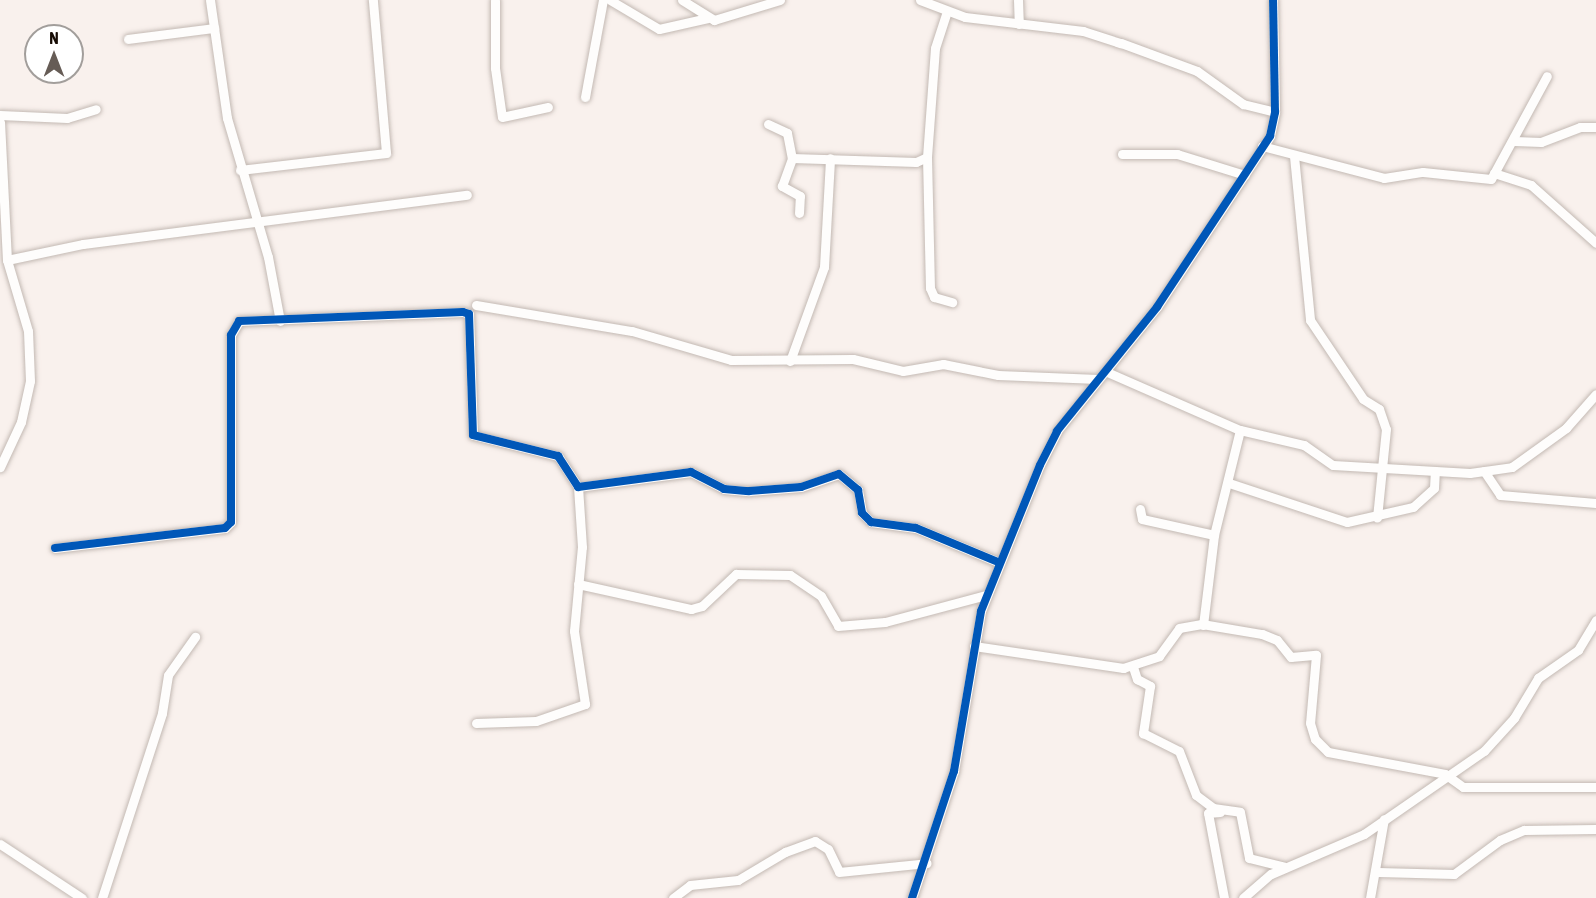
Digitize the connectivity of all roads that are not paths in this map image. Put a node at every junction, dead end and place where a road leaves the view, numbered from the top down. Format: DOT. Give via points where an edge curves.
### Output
graph roads {
  1 [pos="210,0"];
  2 [pos="373,0"];
  3 [pos="495,0"];
  4 [pos="603,0"];
  5 [pos="610,0"];
  6 [pos="682,0"];
  7 [pos="780,0"];
  8 [pos="920,0"];
  9 [pos="1018,0"];
  10 [pos="1273,0"];
  11 [pos="947,12"];
  12 [pos="708,18"];
  13 [pos="1019,24"];
  14 [pos="214,28"];
  15 [pos="128,39"];
  16 [pos="1547,76"];
  17 [pos="585,97"];
  18 [pos="548,107"];
  19 [pos="96,109"];
  20 [pos="1275,112"];
  21 [pos="0,115"];
  22 [pos="0,123"];
  23 [pos="768,124"];
  24 [pos="1596,127"];
  25 [pos="1514,141"];
  26 [pos="1262,146"];
  27 [pos="1122,154"];
  28 [pos="1294,156"];
  29 [pos="927,157"];
  30 [pos="792,158"];
  31 [pos="830,158"];
  32 [pos="240,170"];
  33 [pos="1494,173"];
  34 [pos="1245,175"];
  35 [pos="467,195"];
  36 [pos="799,213"];
  37 [pos="257,220"];
  38 [pos="1596,243"];
  39 [pos="7,260"];
  40 [pos="952,302"];
  41 [pos="476,305"];
  42 [pos="280,321"];
  43 [pos="790,361"];
  44 [pos="1107,372"];
  45 [pos="1098,379"];
  46 [pos="1596,394"];
  47 [pos="1240,429"];
  48 [pos="0,467"];
  49 [pos="1383,469"];
  50 [pos="1435,471"];
  51 [pos="1484,471"];
  52 [pos="1229,483"];
  53 [pos="578,487"];
  54 [pos="1596,504"];
  55 [pos="1140,509"];
  56 [pos="1377,518"];
  57 [pos="1214,535"];
  58 [pos="55,548"];
  59 [pos="998,562"];
  60 [pos="578,584"];
  61 [pos="986,595"];
  62 [pos="1596,620"];
  63 [pos="1203,625"];
  64 [pos="195,637"];
  65 [pos="974,646"];
  66 [pos="1133,666"];
  67 [pos="476,723"];
  68 [pos="1445,774"];
  69 [pos="1596,787"];
  70 [pos="1222,811"];
  71 [pos="1384,819"];
  72 [pos="1596,829"];
  73 [pos="0,844"];
  74 [pos="927,863"];
  75 [pos="1284,867"];
  76 [pos="1378,872"];
  77 [pos="82,898"];
  78 [pos="102,898"];
  79 [pos="673,898"];
  80 [pos="912,898"];
  81 [pos="1224,898"];
  82 [pos="1244,898"];
  83 [pos="1370,898"];
  1 -- 14 [label="street"];
  2 -- 32 [label="street" via="386,153"];
  3 -- 18 [label="street" via="495,68 502,117"];
  4 -- 17 [label="street"];
  5 -- 12 [label="street" via="659,29"];
  6 -- 12 [label="street"];
  7 -- 12 [label="street"];
  8 -- 11 [label="street"];
  9 -- 13 [label="street"];
  10 -- 20 [label="street"];
  11 -- 13 [label="street"];
  11 -- 29 [label="street" via="935,48"];
  13 -- 20 [label="street" via="1083,31 1121,43 1197,71 1243,104"];
  14 -- 15 [label="street"];
  14 -- 32 [label="street"];
  16 -- 25 [label="street"];
  19 -- 21 [label="street" via="67,118"];
  20 -- 26 [label="street"];
  22 -- 39 [label="street"];
  23 -- 30 [label="street" via="788,133"];
  24 -- 25 [label="street" via="1580,127 1541,142"];
  25 -- 33 [label="street"];
  26 -- 28 [label="street"];
  26 -- 34 [label="street"];
  27 -- 34 [label="street" via="1177,154"];
  28 -- 33 [label="street" via="1396,180 1423,172 1482,180"];
  28 -- 49 [label="street" via="1310,320 1363,399 1379,409 1388,439"];
  29 -- 31 [label="street" via="916,162"];
  29 -- 40 [label="street" via="930,288 934,297"];
  30 -- 31 [label="street"];
  30 -- 36 [label="street" via="782,186 800,196"];
  31 -- 43 [label="street" via="824,267"];
  32 -- 37 [label="street"];
  33 -- 38 [label="street" via="1531,185"];
  34 -- 44 [label="street"];
  35 -- 37 [label="street"];
  37 -- 39 [label="street"];
  37 -- 42 [label="street"];
  39 -- 48 [label="street" via="28,331 30,394"];
  41 -- 43 [label="street" via="632,332 731,360"];
  42 -- 53 [label="street" via="468,312 473,435 558,456"];
  42 -- 58 [label="street" via="239,321 231,335 233,514 225,528"];
  43 -- 45 [label="street" via="853,359 903,371 943,363 998,375"];
  44 -- 45 [label="street"];
  44 -- 47 [label="street"];
  45 -- 59 [label="street" via="1057,431"];
  46 -- 51 [label="street" via="1566,429 1526,458 1512,467"];
  47 -- 49 [label="street" via="1304,445 1333,465"];
  47 -- 52 [label="street"];
  49 -- 50 [label="street"];
  49 -- 56 [label="street"];
  50 -- 51 [label="street"];
  50 -- 56 [label="street" via="1434,488 1420,502"];
  51 -- 54 [label="street" via="1500,495"];
  52 -- 56 [label="street" via="1275,494 1333,522"];
  52 -- 57 [label="street"];
  53 -- 59 [label="street" via="691,472 717,487 749,491 801,487 839,474 858,490 862,513 871,522 916,528"];
  53 -- 60 [label="street" via="582,522"];
  55 -- 57 [label="street" via="1142,519"];
  57 -- 63 [label="street"];
  59 -- 61 [label="street"];
  60 -- 61 [label="street" via="691,609 702,606 736,574 789,575 821,596 838,626 885,622"];
  60 -- 67 [label="street" via="574,631 585,704 536,721"];
  61 -- 65 [label="street"];
  62 -- 68 [label="street" via="1578,650 1538,678 1514,718 1484,751"];
  63 -- 66 [label="street" via="1177,628 1159,656"];
  63 -- 68 [label="street" via="1262,634 1277,640 1291,657 1316,655 1310,723 1315,739 1328,752"];
  64 -- 78 [label="street" via="168,675 162,713"];
  65 -- 66 [label="street" via="1115,668"];
  65 -- 74 [label="street" via="964,723"];
  66 -- 70 [label="street" via="1137,678 1150,686 1143,733 1178,751 1196,795"];
  68 -- 69 [label="street" via="1455,786 1496,791"];
  68 -- 71 [label="street"];
  70 -- 75 [label="street" via="1240,812 1249,858"];
  70 -- 81 [label="street" via="1208,813"];
  71 -- 75 [label="street" via="1351,841"];
  71 -- 76 [label="street"];
  72 -- 76 [label="street" via="1524,830 1500,840 1454,874"];
  73 -- 77 [label="street"];
  74 -- 79 [label="street" via="841,872 823,843 815,841 776,856 738,880 690,885"];
  74 -- 80 [label="street"];
  75 -- 82 [label="street"];
  76 -- 83 [label="street"];
}
